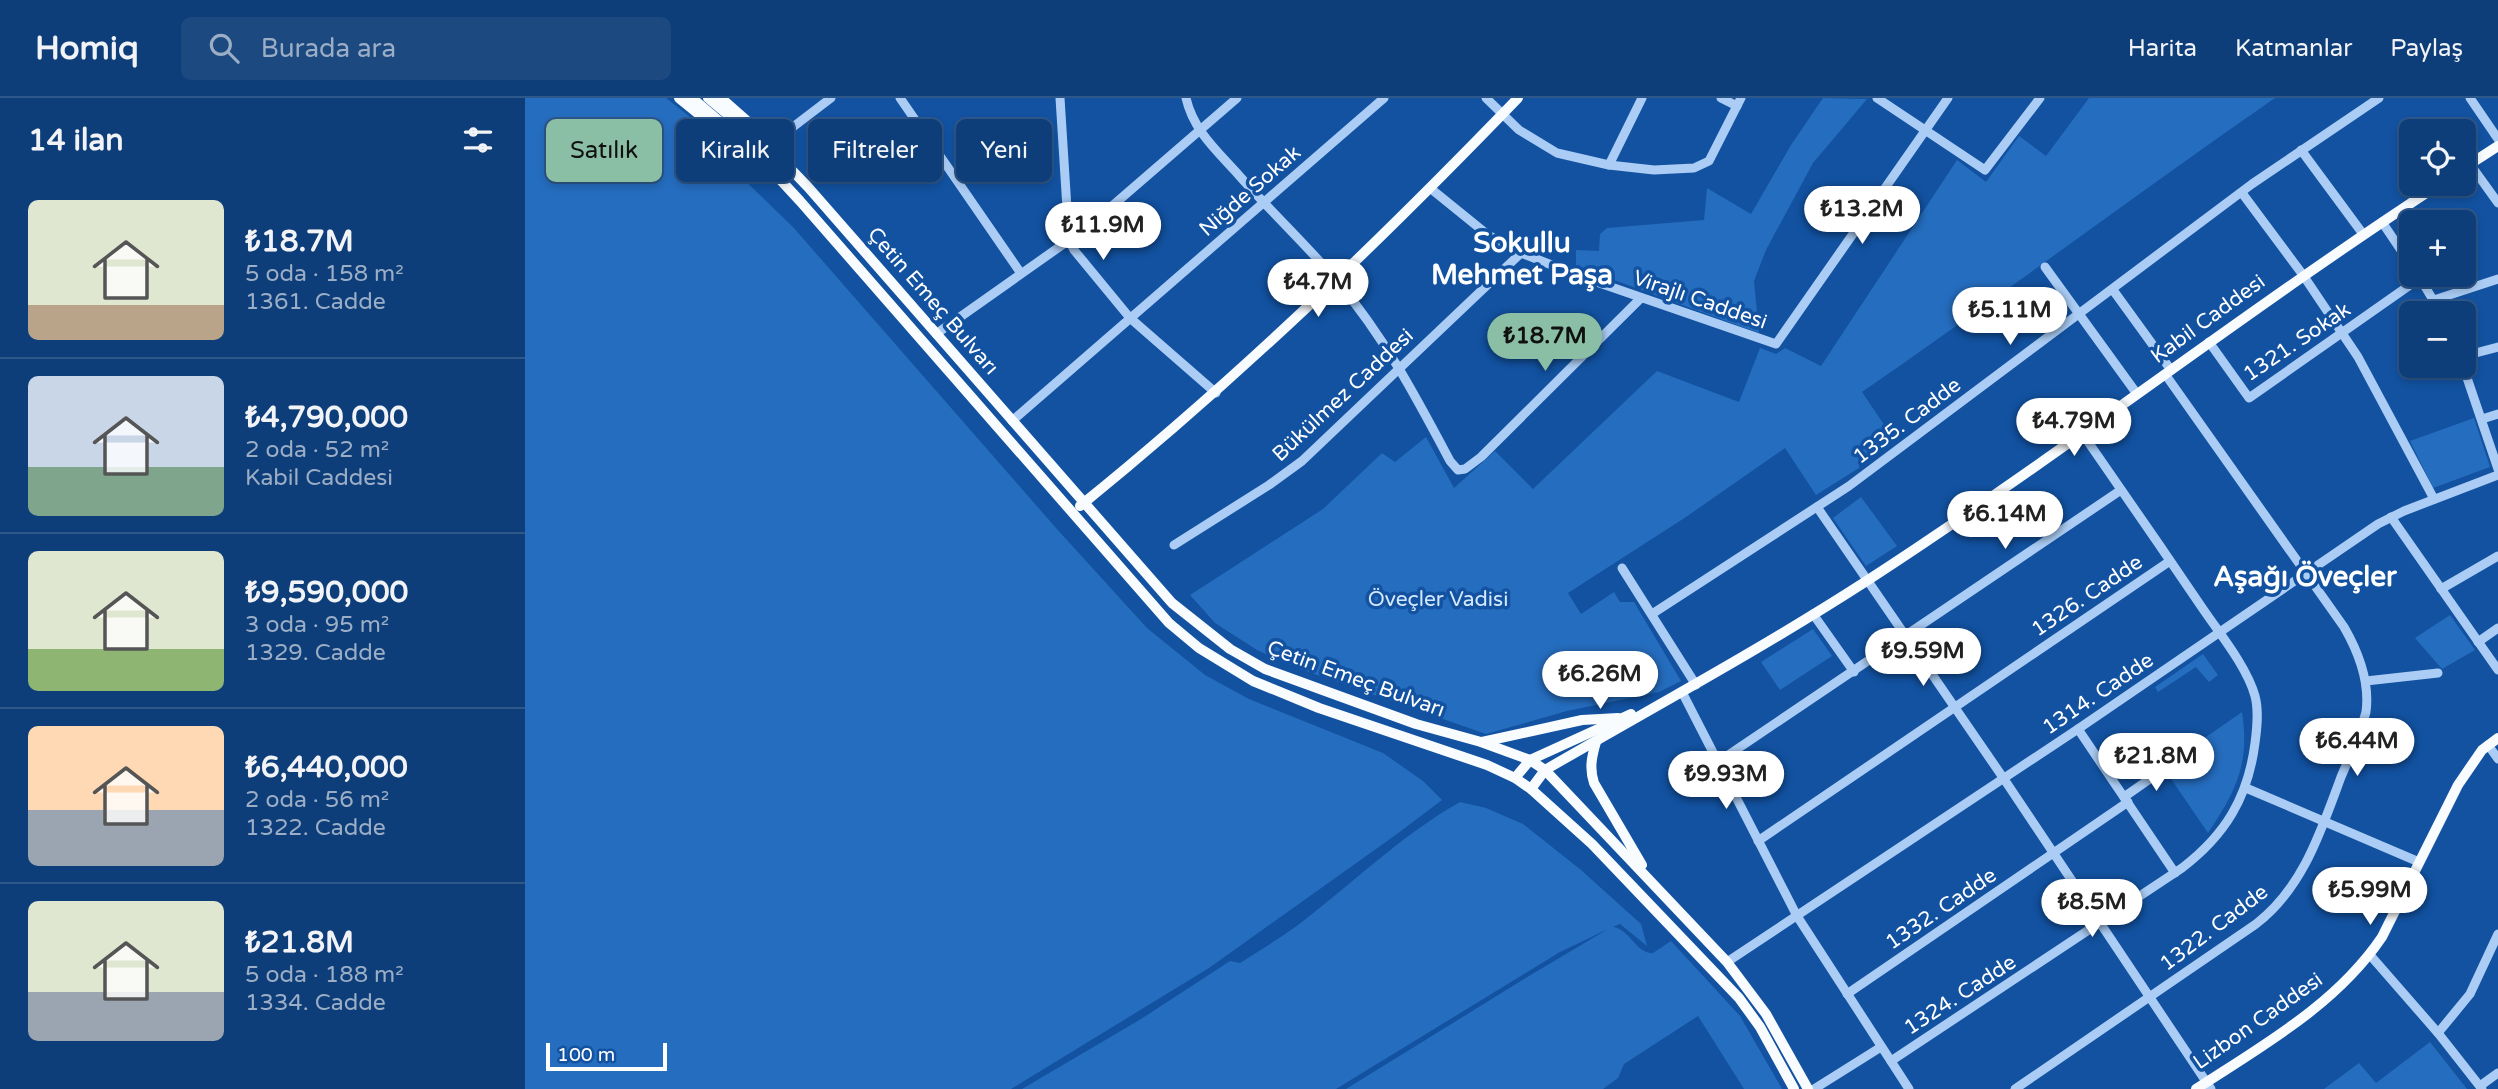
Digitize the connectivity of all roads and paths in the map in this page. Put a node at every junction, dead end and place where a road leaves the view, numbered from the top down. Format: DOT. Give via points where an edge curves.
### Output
graph roads {
  1 [pos="679,98"];
  2 [pos="692,98"];
  3 [pos="708,98"];
  4 [pos="721,98"];
  5 [pos="831,98"];
  6 [pos="899,98"];
  7 [pos="1060,98"];
  8 [pos="1186,98"];
  9 [pos="1237,98"];
  10 [pos="1384,98"];
  11 [pos="1486,98"];
  12 [pos="1518,98"];
  13 [pos="1642,98"];
  14 [pos="1721,98"];
  15 [pos="1877,98"];
  16 [pos="1948,98"];
  17 [pos="2040,98"];
  18 [pos="2379,98"];
  19 [pos="2470,98"];
  20 [pos="1739,102"];
  21 [pos="1502,114"];
  22 [pos="706,119"];
  23 [pos="717,119"];
  24 [pos="733,119"];
  25 [pos="745,119"];
  26 [pos="794,126"];
  27 [pos="1199,131"];
  28 [pos="1923,131"];
  29 [pos="2498,139"];
  30 [pos="2498,146"];
  31 [pos="2301,150"];
  32 [pos="2476,160"];
  33 [pos="1609,164"];
  34 [pos="794,174"];
  35 [pos="2476,177"];
  36 [pos="783,182"];
  37 [pos="1430,188"];
  38 [pos="2242,192"];
  39 [pos="2422,196"];
  40 [pos="2498,203"];
  41 [pos="1263,204"];
  42 [pos="2382,222"];
  43 [pos="2363,234"];
  44 [pos="1069,240"];
  45 [pos="2399,247"];
  46 [pos="1521,253"];
  47 [pos="2045,267"];
  48 [pos="1020,272"];
  49 [pos="2303,275"];
  50 [pos="2498,279"];
  51 [pos="1336,280"];
  52 [pos="2404,287"];
  53 [pos="2426,287"];
  54 [pos="2113,290"];
  55 [pos="1641,298"];
  56 [pos="2434,300"];
  57 [pos="2079,314"];
  58 [pos="1131,318"];
  59 [pos="2342,332"];
  60 [pos="936,334"];
  61 [pos="2209,342"];
  62 [pos="2498,347"];
  63 [pos="2476,353"];
  64 [pos="1400,368"];
  65 [pos="2168,372"];
  66 [pos="2467,378"];
  67 [pos="1216,393"];
  68 [pos="2137,394"];
  69 [pos="2498,414"];
  70 [pos="2482,419"];
  71 [pos="1011,421"];
  72 [pos="2082,433"];
  73 [pos="2498,469"];
  74 [pos="2498,475"];
  75 [pos="2121,490"];
  76 [pos="2434,499"];
  77 [pos="1083,504"];
  78 [pos="1817,507"];
  79 [pos="1072,513"];
  80 [pos="2391,517"];
  81 [pos="1174,545"];
  82 [pos="2498,556"];
  83 [pos="2171,561"];
  84 [pos="1622,568"];
  85 [pos="2306,573"];
  86 [pos="1867,580"];
  87 [pos="2441,589"];
  88 [pos="1652,614"];
  89 [pos="1814,614"];
  90 [pos="2498,628"];
  91 [pos="2219,633"];
  92 [pos="1906,637"];
  93 [pos="2478,642"];
  94 [pos="2498,670"];
  95 [pos="1854,672"];
  96 [pos="2438,673"];
  97 [pos="2365,681"];
  98 [pos="1696,685"];
  99 [pos="1682,692"];
  100 [pos="1954,707"];
  101 [pos="1624,718"];
  102 [pos="2078,729"];
  103 [pos="2498,738"];
  104 [pos="1596,742"];
  105 [pos="1481,743"];
  106 [pos="2488,745"];
  107 [pos="2498,759"];
  108 [pos="1530,760"];
  109 [pos="1718,762"];
  110 [pos="2171,764"];
  111 [pos="1545,770"];
  112 [pos="1515,778"];
  113 [pos="2004,779"];
  114 [pos="2246,788"];
  115 [pos="1531,789"];
  116 [pos="2126,799"];
  117 [pos="2324,821"];
  118 [pos="1758,841"];
  119 [pos="2054,854"];
  120 [pos="2419,862"];
  121 [pos="2175,873"];
  122 [pos="1654,885"];
  123 [pos="1797,916"];
  124 [pos="2100,924"];
  125 [pos="2498,934"];
  126 [pos="2370,955"];
  127 [pos="1727,962"];
  128 [pos="1847,994"];
  129 [pos="2149,998"];
  130 [pos="2438,1032"];
  131 [pos="1881,1047"];
  132 [pos="1891,1061"];
  133 [pos="2498,1073"];
  134 [pos="2208,1086"];
  135 [pos="2481,1088"];
  136 [pos="1794,1089"];
  137 [pos="1808,1089"];
  138 [pos="1814,1089"];
  139 [pos="1909,1089"];
  140 [pos="2015,1089"];
  141 [pos="2196,1089"];
  1 -- 22 [label="main road, Çetin Emeç Bulvarı"];
  2 -- 23 [label="main road, Çetin Emeç Bulvarı"];
  3 -- 24 [label="main road, Çetin Emeç Bulvarı"];
  4 -- 25 [label="main road, Çetin Emeç Bulvarı"];
  5 -- 26 [label="street"];
  6 -- 48 [label="street"];
  7 -- 44 [label="street"];
  8 -- 27 [label="street"];
  9 -- 27 [label="street"];
  10 -- 41 [label="street, Niğde Sokak"];
  11 -- 21 [label="street"];
  12 -- 21 [label="main road"];
  13 -- 33 [label="street"];
  14 -- 20 [label="street"];
  15 -- 28 [label="street"];
  16 -- 28 [label="street"];
  17 -- 28 [label="street" via="1985,170"];
  18 -- 31 [label="street, 1335. Cadde"];
  19 -- 29 [label="street"];
  20 -- 33 [label="street" via="1703,165 1654,170"];
  21 -- 33 [label="street" via="1533,141 1557,153"];
  21 -- 37 [label="main road"];
  27 -- 41 [label="street"];
  27 -- 44 [label="street"];
  28 -- 55 [label="street, Virajlı Caddesi" via="1776,345"];
  30 -- 32 [label="main road"];
  31 -- 38 [label="street, 1335. Cadde"];
  31 -- 43 [label="street"];
  34 -- 60 [label="main road, Çetin Emeç Bulvarı"];
  35 -- 40 [label="street"];
  36 -- 79 [label="main road, Çetin Emeç Bulvarı"];
  37 -- 46 [label="street, Virajlı Caddesi" via="1487,234"];
  37 -- 51 [label="main road"];
  38 -- 49 [label="street"];
  38 -- 54 [label="street, 1335. Cadde"];
  39 -- 42 [label="main road, Kabil Caddesi"];
  41 -- 51 [label="street"];
  41 -- 58 [label="street, Niğde Sokak"];
  42 -- 43 [label="main road, Kabil Caddesi"];
  42 -- 45 [label="street"];
  43 -- 49 [label="main road, Kabil Caddesi"];
  44 -- 48 [label="street"];
  44 -- 58 [label="street"];
  46 -- 55 [label="street, Virajlı Caddesi"];
  46 -- 64 [label="street, Bükülmez Caddesi"];
  47 -- 57 [label="street"];
  48 -- 60 [label="street"];
  49 -- 59 [label="street"];
  49 -- 61 [label="main road, Kabil Caddesi"];
  50 -- 56 [label="street"];
  51 -- 64 [label="street"];
  51 -- 67 [label="main road"];
  52 -- 59 [label="street, 1321. Sokak"];
  53 -- 56 [label="street"];
  54 -- 57 [label="street, 1335. Cadde"];
  54 -- 65 [label="street, 1322. Cadde"];
  55 -- 64 [label="street" via="1465,469 1458,470 1450,461"];
  57 -- 68 [label="street"];
  57 -- 78 [label="street, 1335. Cadde"];
  58 -- 67 [label="street"];
  58 -- 71 [label="street, Niğde Sokak"];
  59 -- 61 [label="street, 1321. Sokak" via="2249,398"];
  59 -- 76 [label="street"];
  60 -- 71 [label="main road, Çetin Emeç Bulvarı"];
  61 -- 65 [label="main road, Kabil Caddesi"];
  62 -- 63 [label="street"];
  64 -- 81 [label="street, Bükülmez Caddesi" via="1290,470"];
  65 -- 68 [label="main road, Kabil Caddesi"];
  65 -- 85 [label="street, 1322. Cadde"];
  66 -- 70 [label="street"];
  67 -- 77 [label="main road"];
  68 -- 72 [label="main road, Kabil Caddesi"];
  69 -- 70 [label="street"];
  70 -- 73 [label="street"];
  71 -- 77 [label="main road, Çetin Emeç Bulvarı"];
  72 -- 75 [label="street, 1324. Cadde"];
  72 -- 86 [label="main road, Kabil Caddesi"];
  74 -- 76 [label="street, 1314. Cadde"];
  75 -- 83 [label="street, 1324. Cadde"];
  75 -- 92 [label="street"];
  76 -- 80 [label="street, 1314. Cadde"];
  77 -- 79 [label="main road"];
  77 -- 105 [label="main road, Çetin Emeç Bulvarı" via="1172,603 1230,649 1319,691"];
  78 -- 86 [label="street"];
  78 -- 88 [label="street, 1335. Cadde"];
  79 -- 112 [label="main road, Çetin Emeç Bulvarı" via="1169,623 1226,665 1284,695"];
  80 -- 85 [label="street, 1314. Cadde"];
  80 -- 87 [label="street"];
  82 -- 87 [label="street"];
  83 -- 91 [label="street, 1324. Cadde"];
  83 -- 100 [label="street, 1326. Cadde"];
  84 -- 88 [label="street"];
  85 -- 91 [label="street, 1314. Cadde"];
  85 -- 97 [label="street, 1322. Cadde" via="2348,633"];
  86 -- 89 [label="main road, Kabil Caddesi"];
  86 -- 92 [label="street"];
  87 -- 93 [label="street"];
  88 -- 98 [label="street"];
  89 -- 95 [label="street"];
  89 -- 98 [label="main road, Kabil Caddesi"];
  90 -- 93 [label="street"];
  91 -- 102 [label="street, 1314. Cadde"];
  91 -- 114 [label="street, 1324. Cadde" via="2256,699 2257,727"];
  92 -- 95 [label="street"];
  92 -- 100 [label="street"];
  93 -- 94 [label="street"];
  95 -- 109 [label="street"];
  96 -- 97 [label="street"];
  97 -- 117 [label="street, 1322. Cadde" via="2365,717"];
  98 -- 99 [label="main road, Kabil Caddesi"];
  99 -- 101 [label="main road, Kabil Caddesi"];
  99 -- 104 [label="main road, Kabil Caddesi"];
  99 -- 109 [label="street"];
  100 -- 113 [label="street"];
  100 -- 118 [label="street, 1326. Cadde"];
  101 -- 105 [label="main road" via="1581,720"];
  101 -- 108 [label="main road, Kabil Caddesi"];
  102 -- 113 [label="street, 1314. Cadde"];
  102 -- 116 [label="street"];
  103 -- 106 [label="main road, Lizbon Caddesi"];
  104 -- 111 [label="main road, Kabil Caddesi"];
  104 -- 122 [label="main road" via="1591,759 1594,783"];
  105 -- 108 [label="main road, Çetin Emeç Bulvarı"];
  106 -- 107 [label="street"];
  106 -- 120 [label="main road, Lizbon Caddesi" via="2458,785"];
  108 -- 111 [label="main road, Çetin Emeç Bulvarı"];
  108 -- 112 [label="main road"];
  109 -- 118 [label="street"];
  110 -- 116 [label="street, 1332. Cadde"];
  111 -- 115 [label="main road"];
  111 -- 122 [label="main road, Çetin Emeç Bulvarı"];
  112 -- 115 [label="main road, Çetin Emeç Bulvarı"];
  113 -- 119 [label="street"];
  113 -- 123 [label="street, 1314. Cadde"];
  114 -- 117 [label="street"];
  114 -- 121 [label="street, 1324. Cadde" via="2214,839"];
  115 -- 136 [label="main road, Çetin Emeç Bulvarı" via="1592,844 1739,998"];
  116 -- 119 [label="street, 1332. Cadde"];
  116 -- 121 [label="street"];
  117 -- 120 [label="street"];
  117 -- 129 [label="street, 1322. Cadde" via="2303,869 2273,910"];
  118 -- 123 [label="street"];
  119 -- 124 [label="street"];
  119 -- 128 [label="street, 1332. Cadde"];
  120 -- 126 [label="main road, Lizbon Caddesi"];
  121 -- 124 [label="street, 1324. Cadde"];
  122 -- 127 [label="main road, Çetin Emeç Bulvarı"];
  123 -- 127 [label="street, 1314. Cadde"];
  123 -- 128 [label="street"];
  124 -- 129 [label="street"];
  124 -- 132 [label="street, 1324. Cadde"];
  125 -- 130 [label="street" via="2470,994"];
  126 -- 130 [label="street"];
  126 -- 134 [label="main road, Lizbon Caddesi" via="2315,1009"];
  127 -- 137 [label="main road, Çetin Emeç Bulvarı" via="1766,1014"];
  128 -- 131 [label="street"];
  129 -- 134 [label="street"];
  129 -- 140 [label="street, 1322. Cadde"];
  130 -- 135 [label="street"];
  131 -- 132 [label="street"];
  131 -- 138 [label="street"];
  132 -- 139 [label="street"];
  133 -- 135 [label="street"];
  134 -- 141 [label="main road, Lizbon Caddesi"];
}
